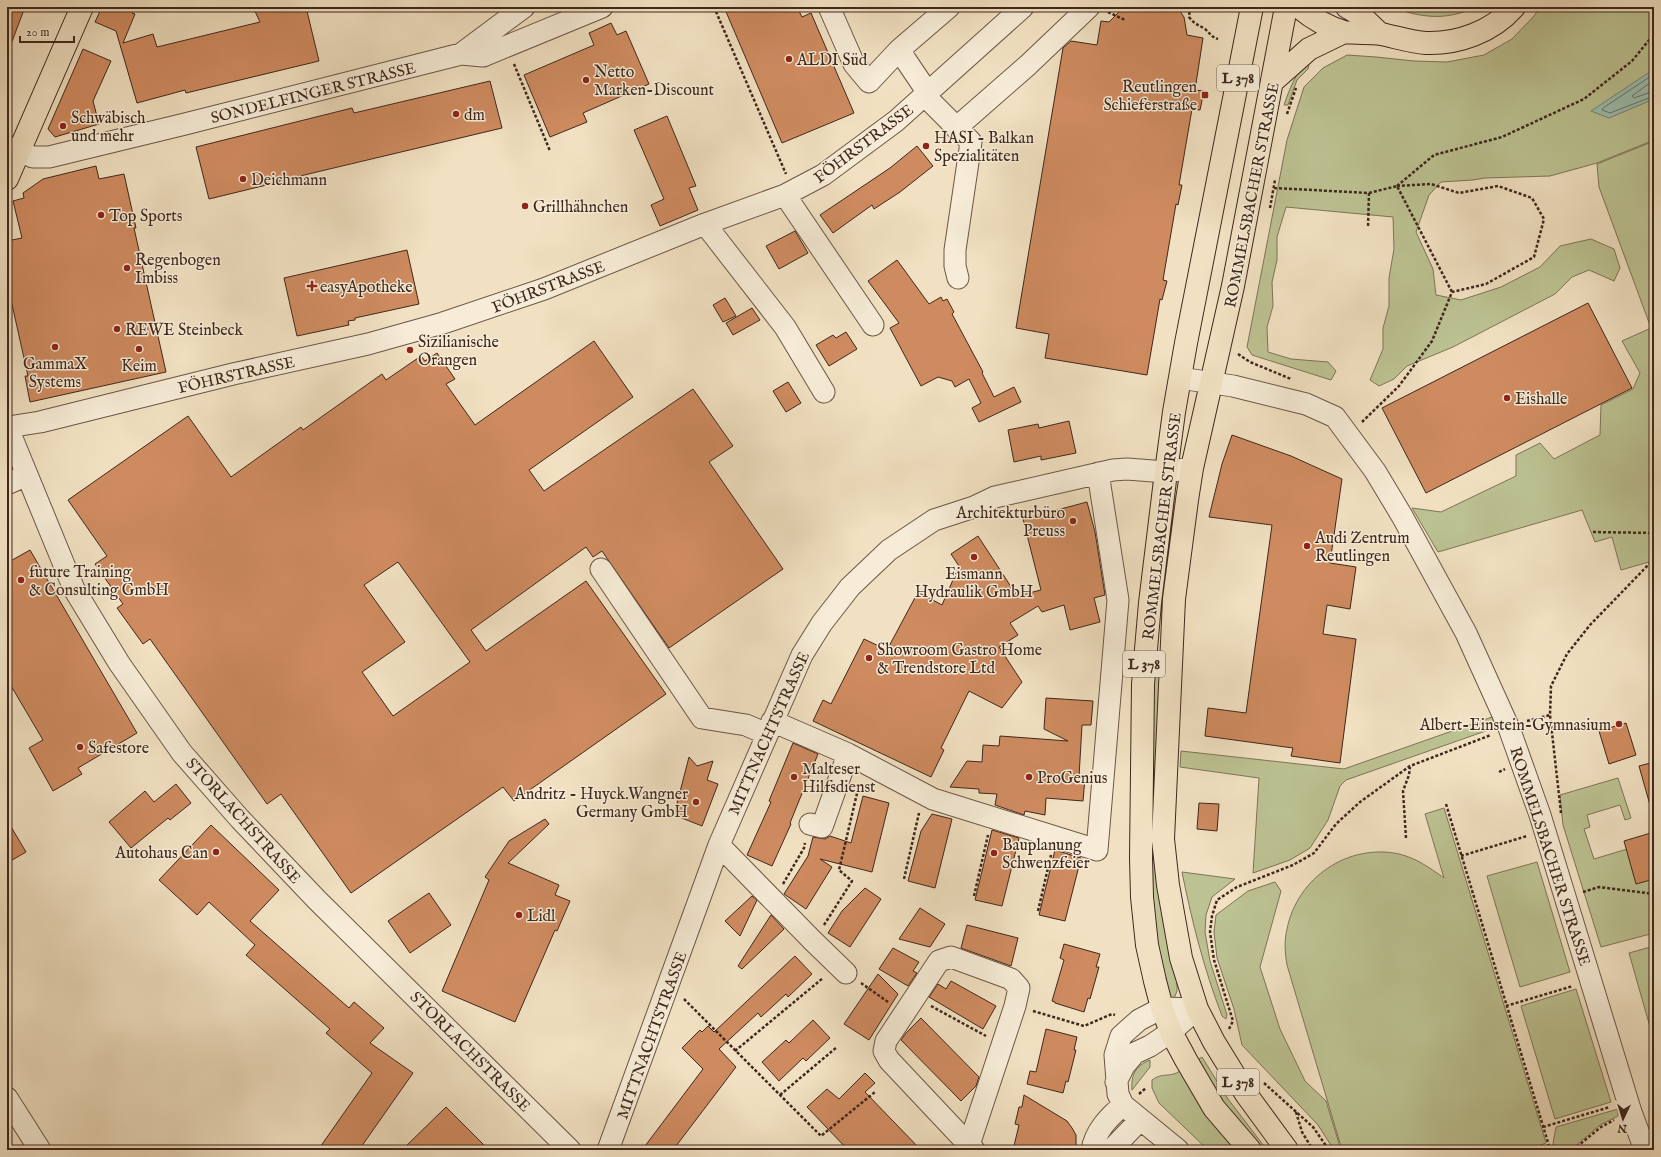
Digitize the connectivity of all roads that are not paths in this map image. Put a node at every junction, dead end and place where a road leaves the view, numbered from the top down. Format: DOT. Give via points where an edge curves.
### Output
graph roads {
  1 [pos="82,7"];
  2 [pos="524,7"];
  3 [pos="602,7"];
  4 [pos="829,7"];
  5 [pos="949,7"];
  6 [pos="1022,7"];
  7 [pos="1252,7"];
  8 [pos="1286,7"];
  9 [pos="1299,7"];
  10 [pos="1347,7"];
  11 [pos="1514,7"];
  12 [pos="1098,9"];
  13 [pos="1344,32"];
  14 [pos="1380,34"];
  15 [pos="900,50"];
  16 [pos="461,54"];
  17 [pos="1273,81"];
  18 [pos="926,94"];
  19 [pos="956,128"];
  20 [pos="12,150"];
  21 [pos="7,179"];
  22 [pos="789,193"];
  23 [pos="705,224"];
  24 [pos="958,278"];
  25 [pos="873,325"];
  26 [pos="1180,378"];
  27 [pos="1211,383"];
  28 [pos="824,392"];
  29 [pos="8,426"];
  30 [pos="1192,468"];
  31 [pos="1166,472"];
  32 [pos="1098,474"];
  33 [pos="27,475"];
  34 [pos="7,484"];
  35 [pos="601,569"];
  36 [pos="769,728"];
  37 [pos="848,754"];
  38 [pos="810,824"];
  39 [pos="718,845"];
  40 [pos="837,973"];
  41 [pos="1162,1008"];
  42 [pos="1197,1009"];
  43 [pos="1171,1032"];
  44 [pos="1116,1082"];
  45 [pos="7,1098"];
  46 [pos="1123,1105"];
  47 [pos="1140,1120"];
  48 [pos="14,1126"];
  49 [pos="972,1147"];
  50 [pos="40,1150"];
  51 [pos="570,1150"];
  52 [pos="608,1150"];
  53 [pos="1092,1150"];
  54 [pos="1112,1150"];
  55 [pos="1178,1150"];
  56 [pos="1250,1150"];
  57 [pos="1287,1150"];
  58 [pos="1645,1150"];
  1 -- 20 [label="main road"];
  2 -- 16 [label="street"];
  3 -- 16 [label="street, SONDELFINGER STRASSE" via="483,56"];
  4 -- 15 [label="street" via="854,64 869,82"];
  5 -- 15 [label="street"];
  6 -- 18 [label="street, FÖHRSTRASSE"];
  7 -- 26 [label="main road, ROMMELSBACHER STRASSE / L 378"];
  8 -- 17 [label="main road, ROMMELSBACHER STRASSE / L 378"];
  9 -- 13 [label="main road" via="1318,21"];
  10 -- 14 [label="main road" via="1359,14"];
  11 -- 14 [label="main road" via="1481,32 1467,38 1425,43"];
  12 -- 19 [label="street" via="1028,65"];
  13 -- 14 [label="main road"];
  13 -- 17 [label="main road" via="1309,49"];
  15 -- 18 [label="street"];
  16 -- 20 [label="street, SONDELFINGER STRASSE" via="49,157 32,157"];
  17 -- 27 [label="main road, ROMMELSBACHER STRASSE / L 378" via="1228,314"];
  18 -- 19 [label="street"];
  18 -- 22 [label="street, FÖHRSTRASSE" via="896,121 836,166 809,184"];
  19 -- 24 [label="street" via="971,142 955,250"];
  20 -- 21 [label="main road"];
  22 -- 23 [label="street, FÖHRSTRASSE"];
  22 -- 25 [label="street"];
  23 -- 28 [label="street" via="785,327"];
  23 -- 29 [label="street, FÖHRSTRASSE" via="544,289 443,323 368,344 233,374 40,422"];
  26 -- 27 [label="street, ROMMELSBACHER STRASSE"];
  26 -- 31 [label="main road, ROMMELSBACHER STRASSE / L 378"];
  27 -- 30 [label="main road, ROMMELSBACHER STRASSE / L 378"];
  27 -- 58 [label="street, ROMMELSBACHER STRASSE" via="1306,404 1335,417 1375,471 1443,588 1470,640 1509,728 1544,830 1622,1109"];
  29 -- 33 [label="street, STORLACHSTRASSE"];
  30 -- 31 [label="street, MITTNACHTSTRASSE"];
  30 -- 42 [label="main road, ROMMELSBACHER STRASSE / L 378" via="1174,599 1163,839 1181,958"];
  31 -- 32 [label="street, MITTNACHTSTRASSE" via="1127,469"];
  31 -- 41 [label="main road, ROMMELSBACHER STRASSE / L 378" via="1143,684 1141,850 1147,945"];
  32 -- 36 [label="street, MITTNACHTSTRASSE" via="995,497 934,520 889,550 850,587 822,623 802,654"];
  32 -- 37 [label="street" via="1118,600 1098,850 933,799"];
  33 -- 34 [label="street"];
  33 -- 51 [label="street, STORLACHSTRASSE" via="74,589 119,663 182,753 316,900"];
  35 -- 36 [label="street" via="702,718"];
  36 -- 37 [label="street"];
  36 -- 39 [label="street, MITTNACHTSTRASSE"];
  37 -- 38 [label="street" via="822,827"];
  39 -- 40 [label="street" via="812,941"];
  39 -- 52 [label="street, MITTNACHTSTRASSE"];
  41 -- 42 [label="street"];
  41 -- 43 [label="main road, ROMMELSBACHER STRASSE / L 378"];
  41 -- 44 [label="street" via="1139,1020 1121,1036 1115,1055"];
  42 -- 43 [label="street"];
  42 -- 57 [label="main road, ROMMELSBACHER STRASSE / L 378" via="1242,1088"];
  43 -- 44 [label="street" via="1135,1053 1124,1066"];
  43 -- 56 [label="main road, ROMMELSBACHER STRASSE / L 378" via="1214,1108"];
  44 -- 46 [label="street"];
  45 -- 48 [label="street"];
  46 -- 47 [label="street"];
  46 -- 53 [label="street" via="1100,1128"];
  47 -- 54 [label="street"];
  47 -- 55 [label="street"];
  48 -- 50 [label="street"];
  49 -- 49 [label="street" via="889,1060 884,1051 886,1041 939,961 951,957 1011,979 1019,988"];
}
